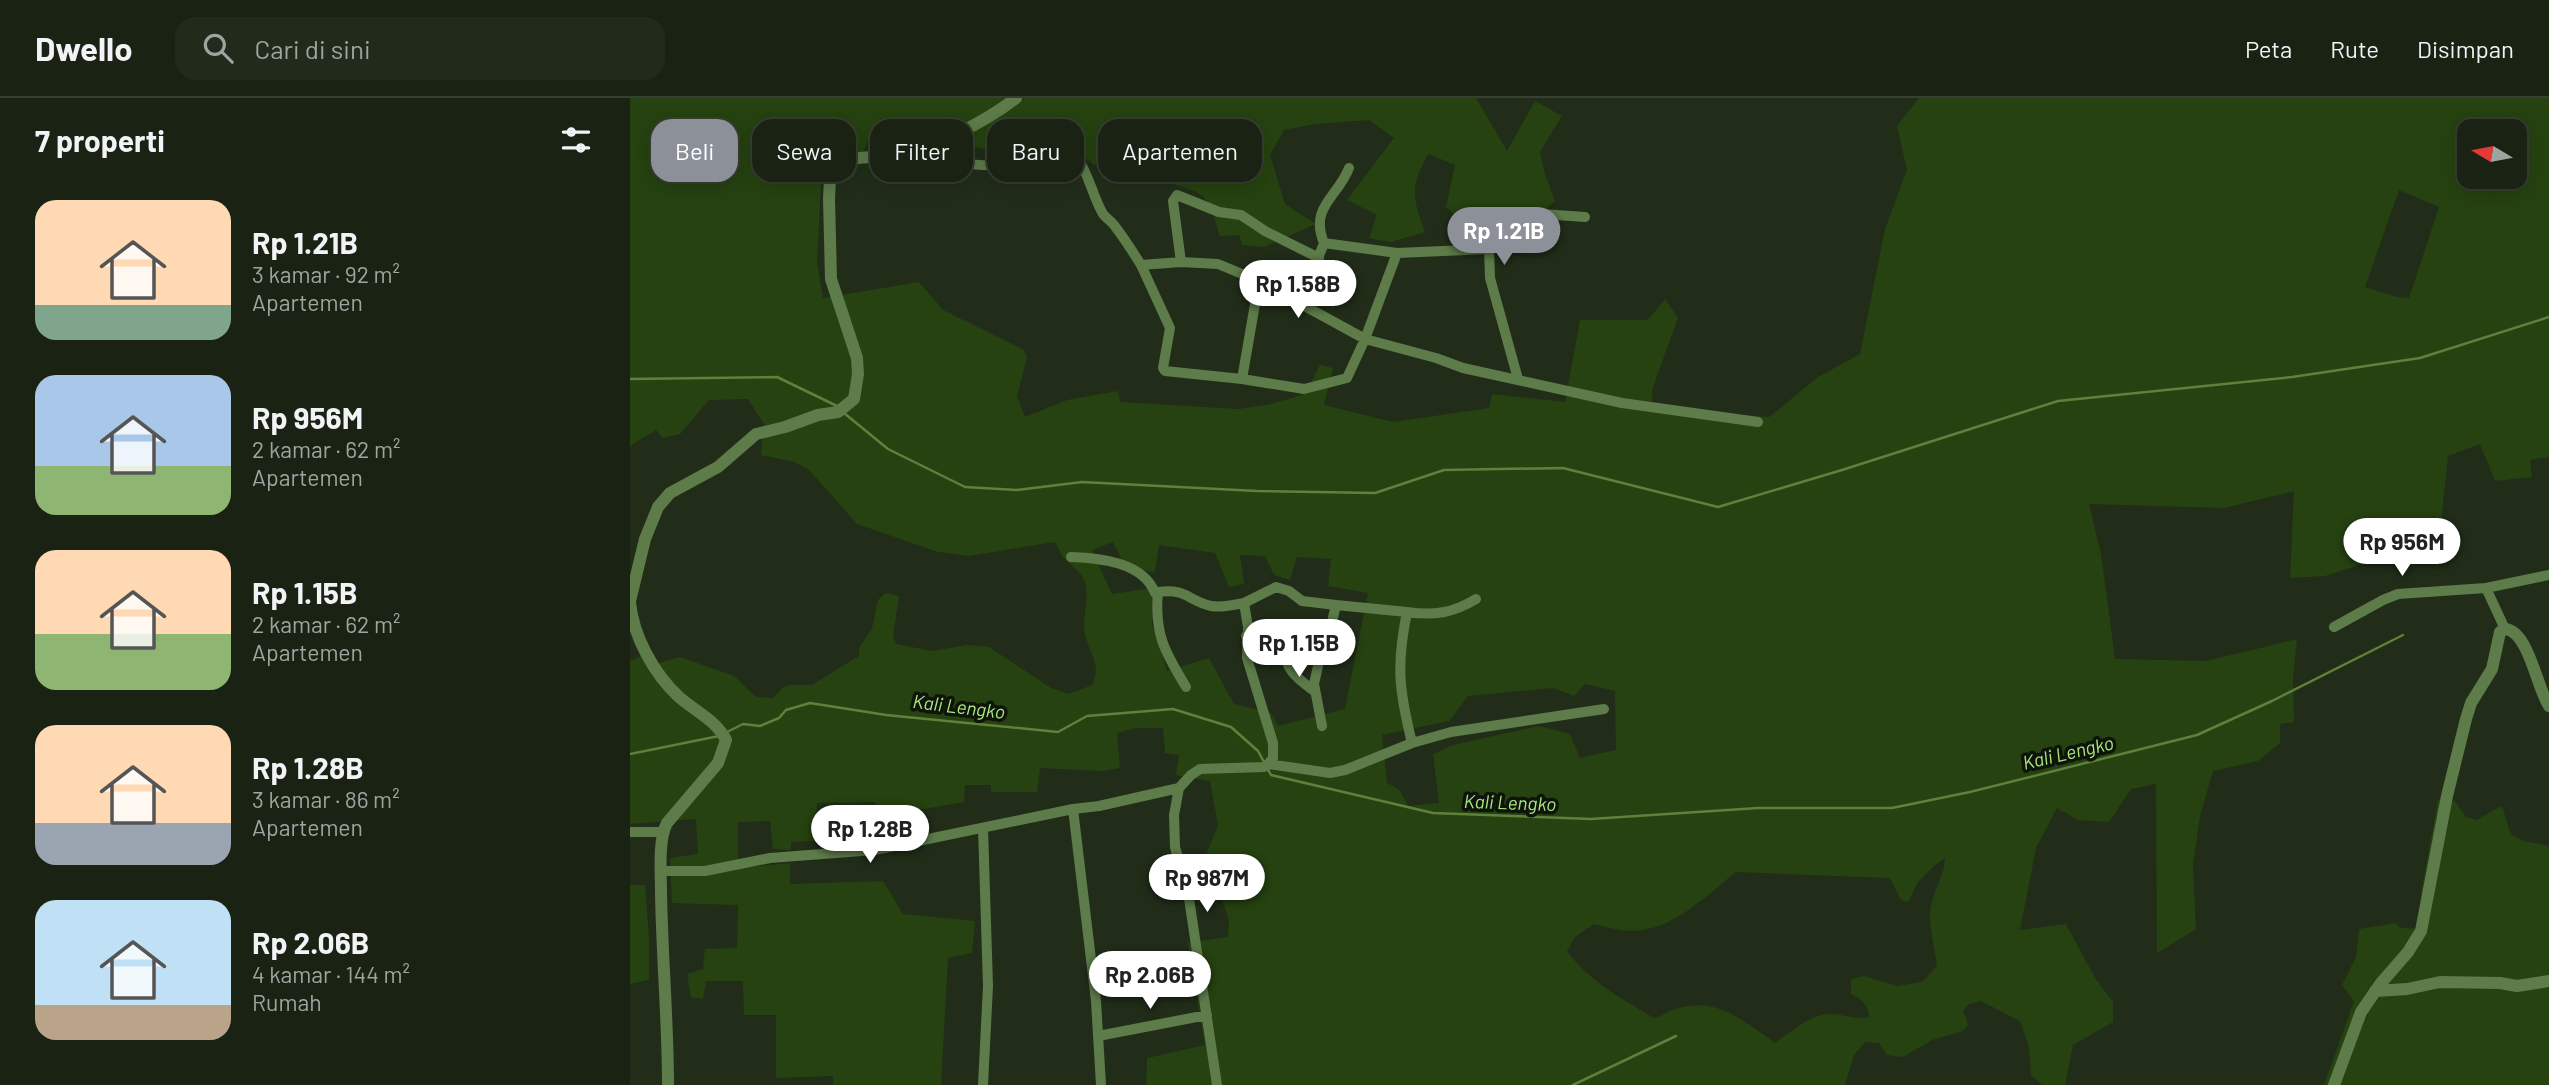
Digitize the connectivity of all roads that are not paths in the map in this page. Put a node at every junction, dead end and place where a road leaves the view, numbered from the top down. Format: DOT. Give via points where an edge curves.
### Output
graph roads {
  1 [pos="1016,98"];
  2 [pos="973,124"];
  3 [pos="870,158"];
  4 [pos="973,162"];
  5 [pos="1349,168"];
  6 [pos="1585,217"];
  7 [pos="1324,243"];
  8 [pos="1489,249"];
  9 [pos="1397,253"];
  10 [pos="1319,258"];
  11 [pos="1181,262"];
  12 [pos="1141,265"];
  13 [pos="1259,281"];
  14 [pos="1300,304"];
  15 [pos="1365,340"];
  16 [pos="1242,379"];
  17 [pos="1518,379"];
  18 [pos="1758,422"];
  19 [pos="1071,557"];
  20 [pos="634,560"];
  21 [pos="2549,575"];
  22 [pos="2486,588"];
  23 [pos="1158,593"];
  24 [pos="1476,599"];
  25 [pos="630,602"];
  26 [pos="1244,603"];
  27 [pos="1336,605"];
  28 [pos="1407,612"];
  29 [pos="2334,627"];
  30 [pos="2505,629"];
  31 [pos="1286,633"];
  32 [pos="1325,634"];
  33 [pos="1246,636"];
  34 [pos="1186,687"];
  35 [pos="1314,691"];
  36 [pos="2549,706"];
  37 [pos="1604,709"];
  38 [pos="1322,726"];
  39 [pos="1412,743"];
  40 [pos="1266,765"];
  41 [pos="1179,788"];
  42 [pos="1073,809"];
  43 [pos="983,828"];
  44 [pos="630,832"];
  45 [pos="663,832"];
  46 [pos="661,871"];
  47 [pos="2549,981"];
  48 [pos="2375,991"];
  49 [pos="1208,1015"];
  50 [pos="1098,1036"];
  51 [pos="668,1085"];
  52 [pos="983,1085"];
  53 [pos="1101,1085"];
  54 [pos="1217,1085"];
  55 [pos="2334,1085"];
  1 -- 2 [label="street"];
  3 -- 20 [label="street" via="835,164 830,178 831,279 857,358 854,399 842,408 756,434 718,467 670,493 657,507"];
  4 -- 12 [label="street" via="1002,165 1052,155 1077,159 1104,216"];
  5 -- 7 [label="street" via="1321,214"];
  6 -- 8 [label="street" via="1515,212 1497,225"];
  7 -- 9 [label="street"];
  7 -- 10 [label="street"];
  8 -- 9 [label="street"];
  8 -- 17 [label="street" via="1494,300"];
  9 -- 15 [label="street"];
  10 -- 11 [label="street" via="1241,215 1219,212 1177,195"];
  10 -- 14 [label="street"];
  11 -- 12 [label="street"];
  11 -- 13 [label="street" via="1217,264"];
  12 -- 16 [label="street" via="1170,328 1163,370"];
  13 -- 14 [label="street"];
  13 -- 16 [label="street"];
  14 -- 15 [label="street"];
  15 -- 16 [label="street" via="1343,380 1301,389"];
  15 -- 17 [label="street"];
  17 -- 18 [label="street" via="1622,403"];
  19 -- 23 [label="street" via="1121,565 1149,581"];
  20 -- 25 [label="street"];
  21 -- 22 [label="street"];
  22 -- 29 [label="street" via="2398,594"];
  22 -- 30 [label="street"];
  23 -- 26 [label="street" via="1172,590 1212,606"];
  23 -- 34 [label="street" via="1157,626 1162,643"];
  24 -- 28 [label="street" via="1443,614"];
  25 -- 45 [label="street" via="637,631 662,679 724,735 718,763"];
  26 -- 27 [label="street" via="1276,587 1302,601"];
  26 -- 33 [label="street"];
  27 -- 28 [label="street"];
  27 -- 32 [label="street"];
  28 -- 39 [label="street" via="1399,674"];
  30 -- 36 [label="street" via="2514,632 2526,650"];
  30 -- 48 [label="street" via="2492,669 2468,710 2421,931"];
  31 -- 32 [label="street"];
  31 -- 33 [label="street"];
  31 -- 35 [label="street" via="1288,667"];
  32 -- 35 [label="street"];
  33 -- 40 [label="street" via="1250,671 1273,743 1273,758"];
  35 -- 38 [label="street"];
  37 -- 39 [label="street" via="1451,732"];
  39 -- 40 [label="street" via="1330,773"];
  40 -- 41 [label="street" via="1200,769"];
  41 -- 42 [label="street"];
  41 -- 49 [label="street" via="1175,847 1188,892"];
  42 -- 43 [label="street"];
  42 -- 50 [label="street"];
  43 -- 46 [label="street" via="875,849 770,858 705,871"];
  43 -- 52 [label="street" via="988,986"];
  44 -- 45 [label="street"];
  45 -- 46 [label="street"];
  46 -- 51 [label="street"];
  47 -- 48 [label="street" via="2517,986 2440,982"];
  48 -- 55 [label="street" via="2356,1022"];
  49 -- 50 [label="street"];
  49 -- 54 [label="street"];
  50 -- 53 [label="street"];
}
